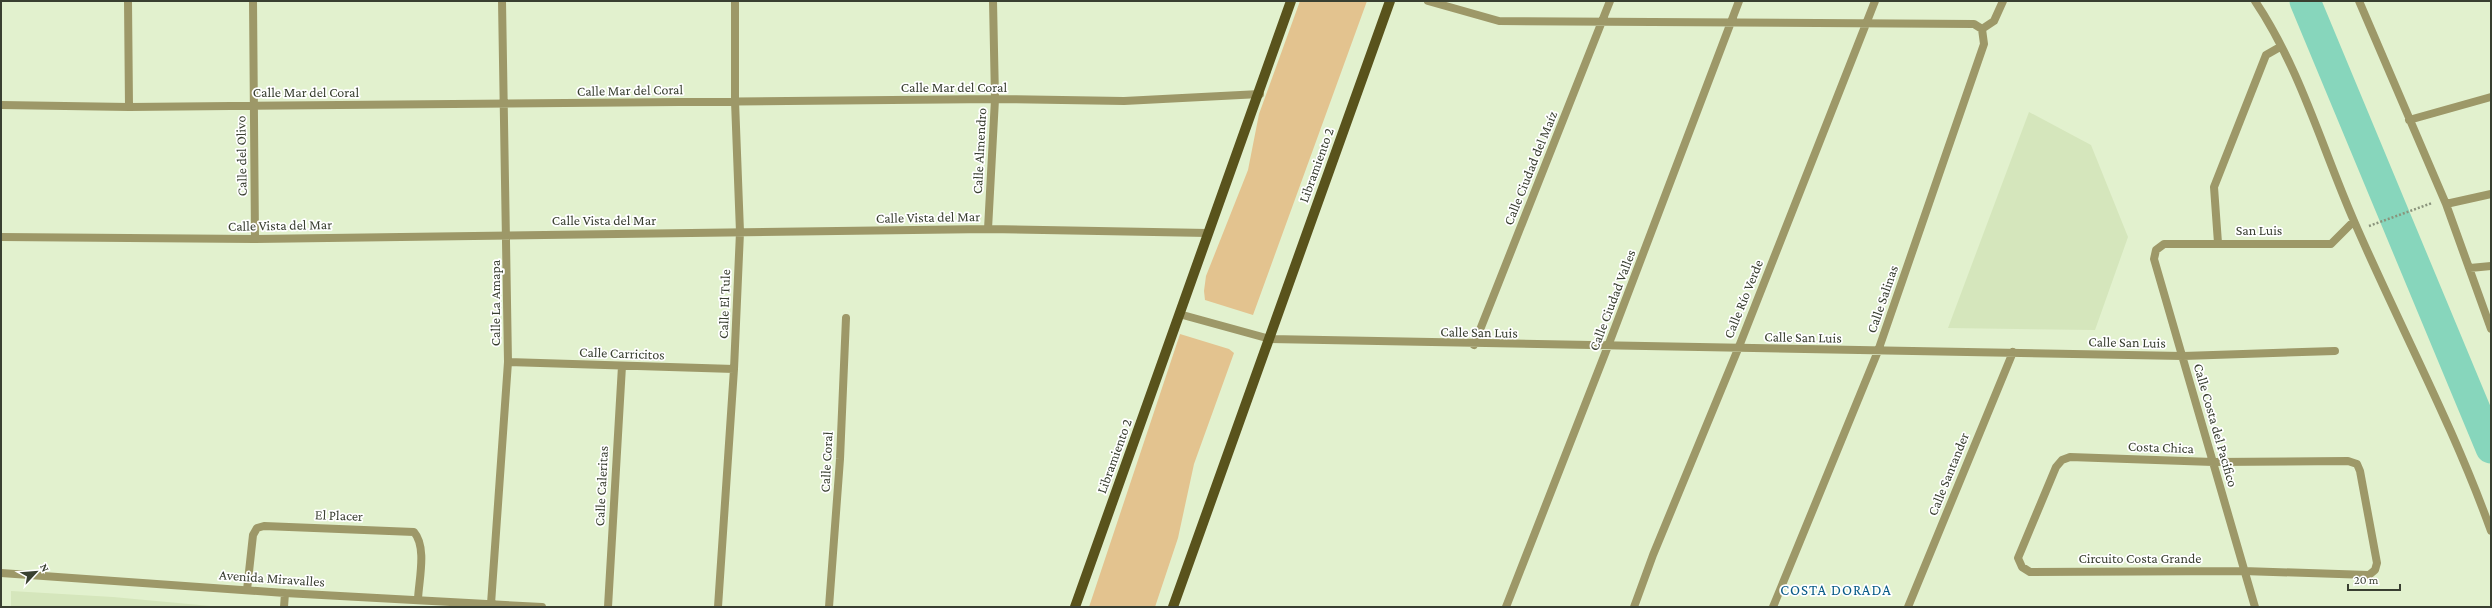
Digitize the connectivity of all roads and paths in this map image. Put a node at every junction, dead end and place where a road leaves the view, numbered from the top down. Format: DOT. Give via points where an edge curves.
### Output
graph roads {
  1 [pos="128,1"];
  2 [pos="253,1"];
  3 [pos="502,1"];
  4 [pos="735,1"];
  5 [pos="993,1"];
  6 [pos="1291,1"];
  7 [pos="1390,1"];
  8 [pos="1428,1"];
  9 [pos="1610,1"];
  10 [pos="1739,1"];
  11 [pos="1875,1"];
  12 [pos="2003,1"];
  13 [pos="2255,1"];
  14 [pos="2359,1"];
  15 [pos="1602,23"];
  16 [pos="1732,24"];
  17 [pos="1866,24"];
  18 [pos="1982,29"];
  19 [pos="2280,47"];
  20 [pos="1260,94"];
  21 [pos="2491,97"];
  22 [pos="995,99"];
  23 [pos="735,101"];
  24 [pos="1,104"];
  25 [pos="253,104"];
  26 [pos="505,105"];
  27 [pos="129,107"];
  28 [pos="2409,120"];
  29 [pos="2491,194"];
  30 [pos="2434,202"];
  31 [pos="2446,204"];
  32 [pos="2354,221"];
  33 [pos="2366,227"];
  34 [pos="988,229"];
  35 [pos="740,232"];
  36 [pos="1208,233"];
  37 [pos="508,234"];
  38 [pos="1,237"];
  39 [pos="255,238"];
  40 [pos="2218,243"];
  41 [pos="2156,250"];
  42 [pos="2491,266"];
  43 [pos="2470,268"];
  44 [pos="1179,314"];
  45 [pos="846,318"];
  46 [pos="2491,329"];
  47 [pos="1270,339"];
  48 [pos="1474,345"];
  49 [pos="1608,346"];
  50 [pos="1738,349"];
  51 [pos="1878,351"];
  52 [pos="2335,351"];
  53 [pos="2013,352"];
  54 [pos="2183,356"];
  55 [pos="508,362"];
  56 [pos="622,366"];
  57 [pos="734,369"];
  58 [pos="2062,460"];
  59 [pos="2213,462"];
  60 [pos="2491,532"];
  61 [pos="2375,570"];
  62 [pos="2243,571"];
  63 [pos="1,573"];
  64 [pos="247,590"];
  65 [pos="285,593"];
  66 [pos="418,599"];
  67 [pos="491,604"];
  68 [pos="284,607"];
  69 [pos="542,607"];
  70 [pos="608,607"];
  71 [pos="718,607"];
  72 [pos="829,607"];
  73 [pos="1075,607"];
  74 [pos="1173,607"];
  75 [pos="1506,607"];
  76 [pos="1634,607"];
  77 [pos="1772,607"];
  78 [pos="1908,607"];
  79 [pos="2255,607"];
  1 -- 27 [label="street"];
  2 -- 25 [label="street, Calle del Olivo"];
  3 -- 26 [label="street, Calle La Amapa"];
  4 -- 23 [label="street, Calle El Tule"];
  5 -- 22 [label="street, Calle Almendro"];
  6 -- 20 [label="main road, Libramiento 2"];
  7 -- 47 [label="main road, Libramiento 2"];
  8 -- 15 [label="street" via="1499,21"];
  9 -- 15 [label="street, Calle Ciudad del Maíz"];
  10 -- 16 [label="street, Calle Ciudad Valles"];
  11 -- 17 [label="street, Calle Río Verde"];
  12 -- 18 [label="street" via="1994,21"];
  13 -- 19 [label="street"];
  14 -- 28 [label="street"];
  15 -- 16 [label="street"];
  15 -- 48 [label="street, Calle Ciudad del Maíz"];
  16 -- 17 [label="street"];
  16 -- 49 [label="street, Calle Ciudad Valles"];
  17 -- 18 [label="street" via="1974,24"];
  17 -- 50 [label="street, Calle Río Verde"];
  18 -- 51 [label="street, Calle Salinas" via="1984,44"];
  19 -- 32 [label="street" via="2306,98"];
  19 -- 40 [label="street" via="2266,55 2214,187"];
  20 -- 22 [label="street, Calle Mar del Coral" via="1124,101"];
  20 -- 36 [label="main road, Libramiento 2"];
  21 -- 28 [label="street"];
  22 -- 23 [label="street, Calle Mar del Coral"];
  22 -- 34 [label="street, Calle Almendro"];
  23 -- 26 [label="street, Calle Mar del Coral"];
  23 -- 35 [label="street, Calle El Tule"];
  24 -- 27 [label="street, Calle Mar del Coral"];
  25 -- 26 [label="street, Calle Mar del Coral"];
  25 -- 27 [label="street, Calle Mar del Coral"];
  25 -- 39 [label="street, Calle del Olivo"];
  26 -- 37 [label="street, Calle La Amapa"];
  28 -- 31 [label="street"];
  29 -- 31 [label="street"];
  30 -- 33 [label="path"];
  31 -- 43 [label="street"];
  32 -- 40 [label="street, San Luis" via="2331,244"];
  32 -- 60 [label="street" via="2422,367"];
  34 -- 35 [label="street, Calle Vista del Mar"];
  34 -- 36 [label="street, Calle Vista del Mar"];
  35 -- 37 [label="street, Calle Vista del Mar"];
  35 -- 57 [label="street, Calle El Tule"];
  36 -- 44 [label="main road, Libramiento 2"];
  37 -- 39 [label="street, Calle Vista del Mar"];
  37 -- 55 [label="street, Calle La Amapa"];
  38 -- 39 [label="street, Calle Vista del Mar"];
  40 -- 41 [label="street, San Luis" via="2164,244"];
  41 -- 54 [label="street, Calle Costa del Pacifico" via="2154,259"];
  42 -- 43 [label="street"];
  43 -- 46 [label="street"];
  44 -- 47 [label="street"];
  44 -- 73 [label="main road, Libramiento 2"];
  45 -- 72 [label="street, Calle Coral" via="840,459"];
  47 -- 48 [label="street, Calle San Luis"];
  47 -- 74 [label="main road, Libramiento 2"];
  48 -- 49 [label="street, Calle San Luis"];
  49 -- 50 [label="street, Calle San Luis"];
  49 -- 75 [label="street, Calle Ciudad Valles"];
  50 -- 51 [label="street, Calle San Luis"];
  50 -- 76 [label="street, Calle Río Verde"];
  51 -- 53 [label="street, Calle San Luis"];
  51 -- 77 [label="street, Calle Salinas"];
  52 -- 54 [label="street, Calle San Luis"];
  53 -- 54 [label="street, Calle San Luis"];
  53 -- 78 [label="street, Calle Santander"];
  54 -- 59 [label="street, Calle Costa del Pacifico"];
  55 -- 56 [label="street, Calle Carricitos"];
  55 -- 67 [label="street, Calle La Amapa"];
  56 -- 57 [label="street, Calle Carricitos"];
  56 -- 70 [label="street, Calle Caleritas"];
  57 -- 71 [label="street, Calle El Tule"];
  58 -- 59 [label="street, Costa Chica" via="2070,456"];
  58 -- 62 [label="street, Circuito Costa Grande" via="2036,512 2018,558 2022,567 2030,572"];
  59 -- 61 [label="street, Costa Chica" via="2348,461 2357,464 2377,563"];
  59 -- 62 [label="street, Calle Costa del Pacifico"];
  61 -- 62 [label="street, Circuito Costa Grande" via="2369,575"];
  62 -- 79 [label="street, Calle Costa del Pacifico"];
  63 -- 64 [label="street, Avenida Miravalles"];
  64 -- 65 [label="street, Avenida Miravalles"];
  64 -- 66 [label="street, El Placer" via="253,535 257,528 264,526 414,532 420,539 421,548"];
  65 -- 66 [label="street, Avenida Miravalles"];
  65 -- 68 [label="street"];
  66 -- 67 [label="street, Avenida Miravalles"];
  67 -- 69 [label="street, Avenida Miravalles"];
}
